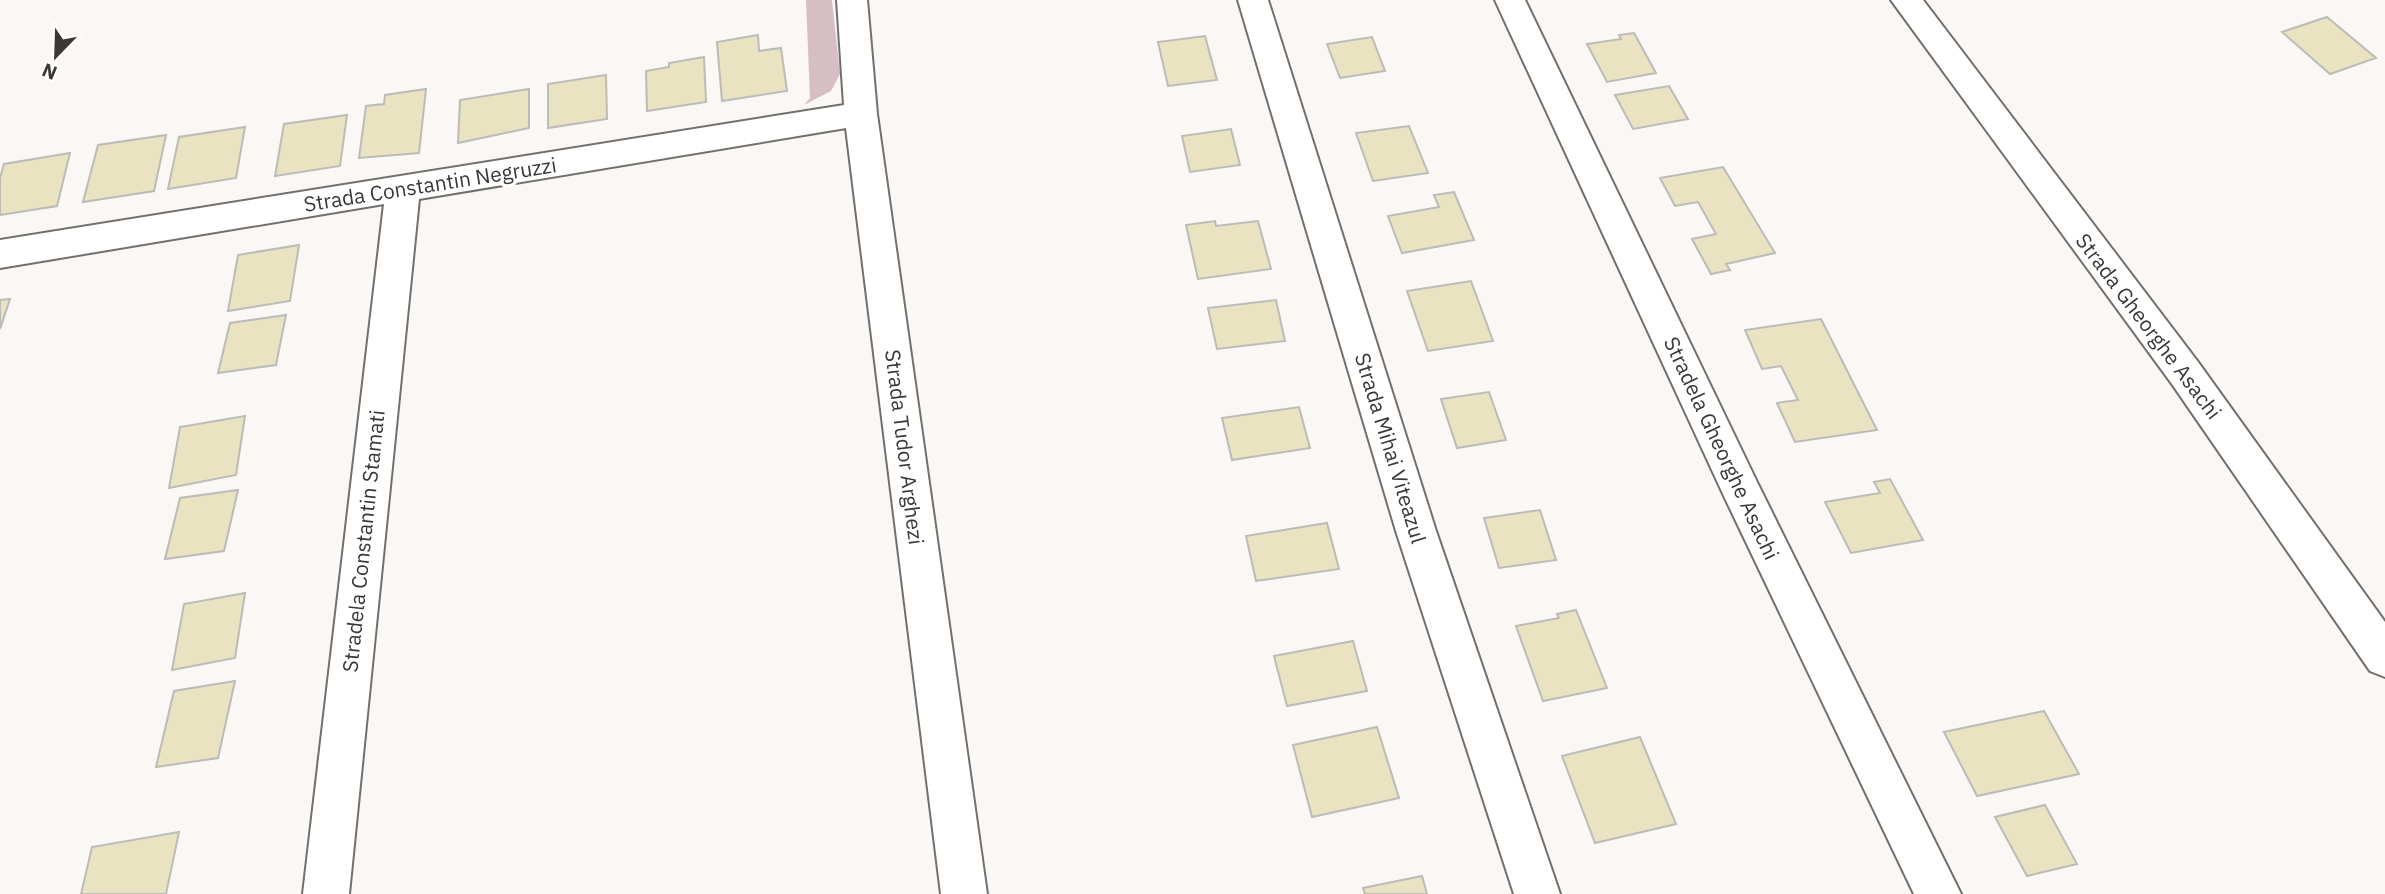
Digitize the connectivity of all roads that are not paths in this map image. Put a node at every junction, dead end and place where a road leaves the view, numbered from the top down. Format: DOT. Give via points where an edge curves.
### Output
graph roads {
  1 [pos="852,0"];
  2 [pos="1253,0"];
  3 [pos="1510,0"];
  4 [pos="1906,0"];
  5 [pos="861,114"];
  6 [pos="403,188"];
  7 [pos="0,254"];
  8 [pos="2385,657"];
  9 [pos="326,894"];
  10 [pos="964,894"];
  11 [pos="1537,894"];
  12 [pos="1938,894"];
  1 -- 5 [label="street, Strada Tudor Arghezi"];
  2 -- 11 [label="street, Strada Mihai Viteazul" via="1416,531"];
  3 -- 12 [label="street, Stradela Gheorghe Asachi"];
  4 -- 8 [label="street, Strada Gheorghe Asachi" via="2185,373"];
  5 -- 6 [label="street, Strada Constantin Negruzzi"];
  5 -- 10 [label="street, Strada Tudor Arghezi"];
  6 -- 7 [label="street, Strada Constantin Negruzzi"];
  6 -- 9 [label="street, Stradela Constantin Stamati"];
}
